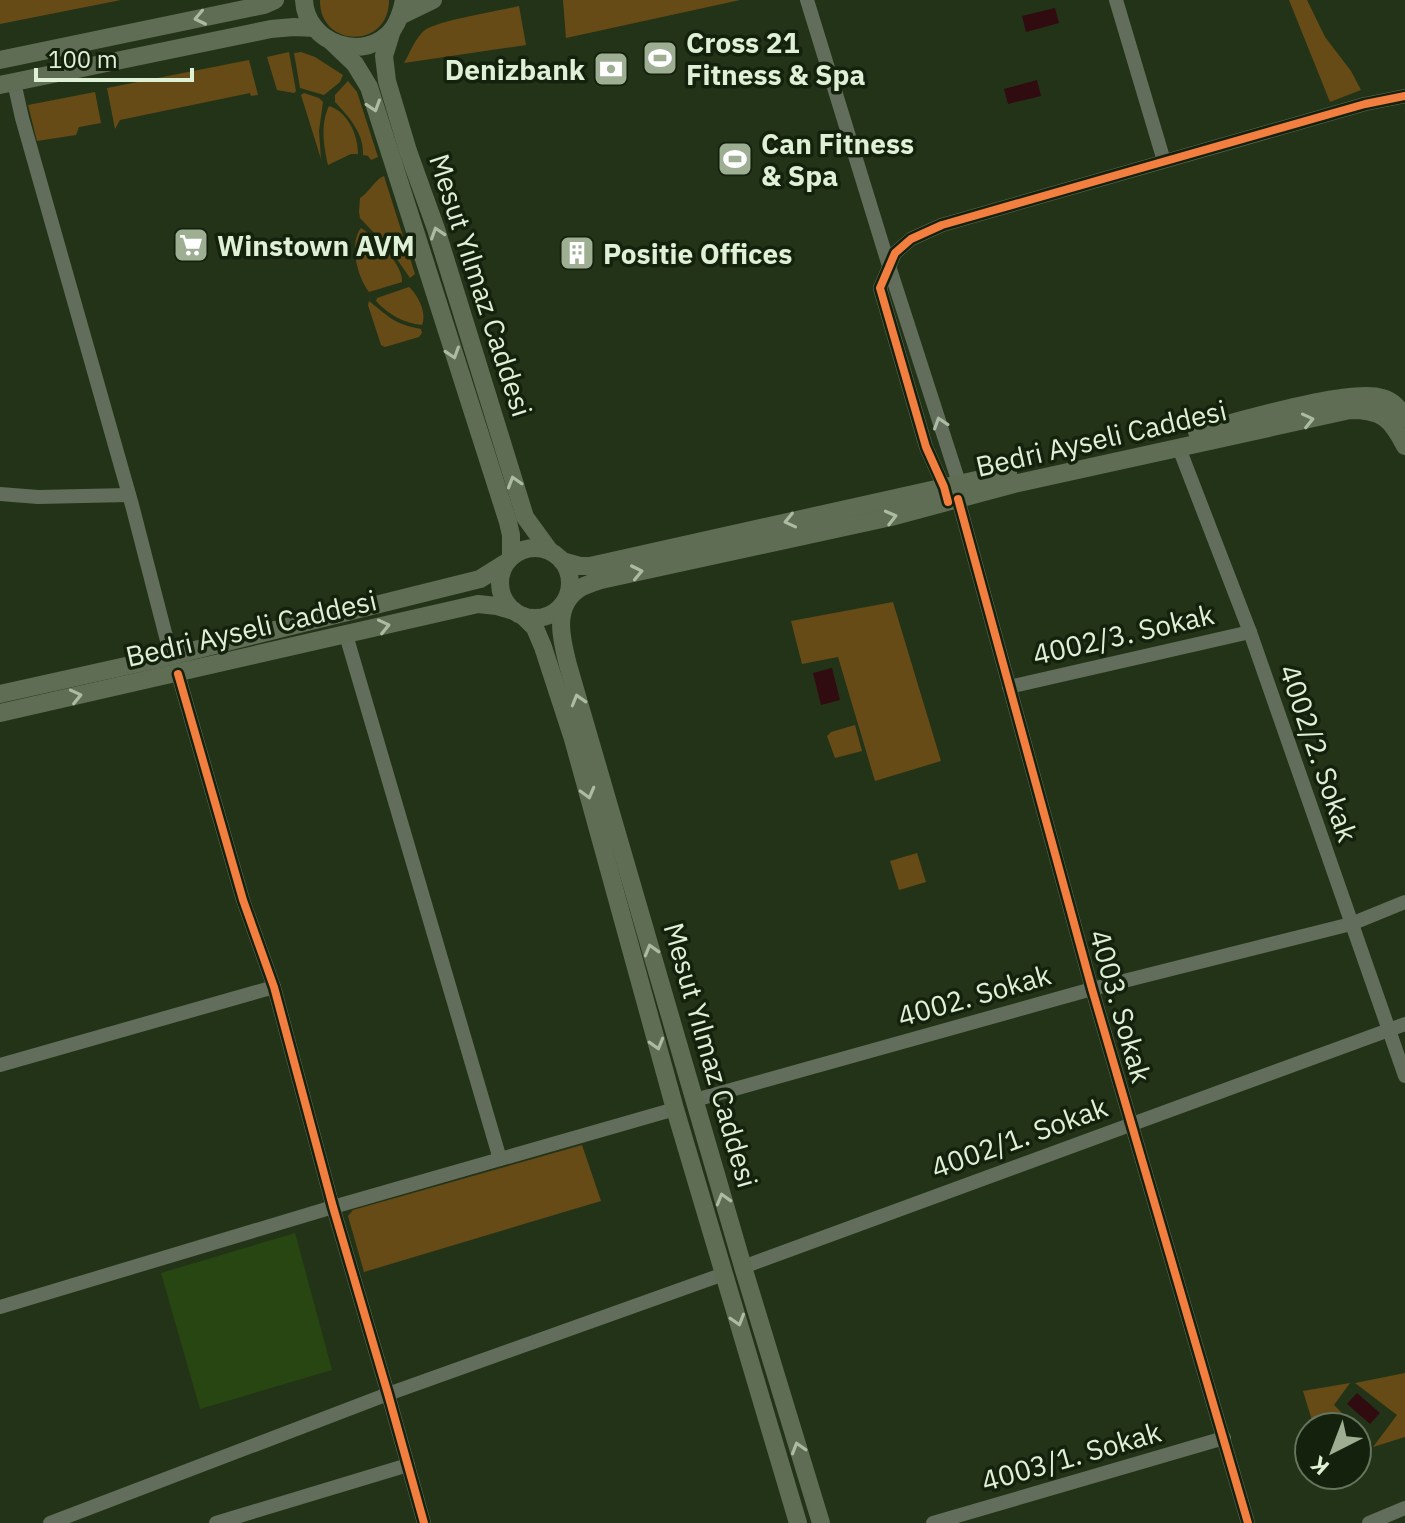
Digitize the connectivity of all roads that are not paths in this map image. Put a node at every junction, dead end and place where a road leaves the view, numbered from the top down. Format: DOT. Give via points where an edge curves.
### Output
graph roads {
  1 [pos="275,0"];
  2 [pos="304,0"];
  3 [pos="433,0"];
  4 [pos="807,0"];
  5 [pos="1116,0"];
  6 [pos="399,15"];
  7 [pos="315,28"];
  8 [pos="332,42"];
  9 [pos="0,60"];
  10 [pos="7,83"];
  11 [pos="1405,96"];
  12 [pos="1164,161"];
  13 [pos="889,266"];
  14 [pos="1401,407"];
  15 [pos="1405,446"];
  16 [pos="1179,448"];
  17 [pos="0,494"];
  18 [pos="954,494"];
  19 [pos="129,495"];
  20 [pos="556,556"];
  21 [pos="508,560"];
  22 [pos="566,601"];
  23 [pos="519,614"];
  24 [pos="1250,632"];
  25 [pos="346,635"];
  26 [pos="171,656"];
  27 [pos="178,674"];
  28 [pos="1009,687"];
  29 [pos="0,694"];
  30 [pos="0,713"];
  31 [pos="1405,902"];
  32 [pos="1351,924"];
  33 [pos="274,987"];
  34 [pos="1092,989"];
  35 [pos="1405,1024"];
  36 [pos="1388,1030"];
  37 [pos="0,1065"];
  38 [pos="1405,1076"];
  39 [pos="695,1100"];
  40 [pos="675,1109"];
  41 [pos="1133,1123"];
  42 [pos="500,1159"];
  43 [pos="333,1207"];
  44 [pos="743,1267"];
  45 [pos="724,1274"];
  46 [pos="0,1307"];
  47 [pos="388,1394"];
  48 [pos="1224,1438"];
  49 [pos="408,1465"];
  50 [pos="1405,1508"];
  51 [pos="50,1523"];
  52 [pos="216,1523"];
  53 [pos="424,1523"];
  54 [pos="798,1523"];
  55 [pos="821,1523"];
  56 [pos="933,1523"];
  57 [pos="1248,1523"];
  58 [pos="1369,1523"];
  1 -- 9 [label="main road, one-way"];
  2 -- 7 [label="main road"];
  3 -- 6 [label="main road"];
  4 -- 13 [label="street, 4003. Sokak"];
  5 -- 12 [label="street"];
  6 -- 8 [label="main road" via="379,41 364,47"];
  20 -- 6 [label="main road, Mesut Yılmaz Caddesi, one-way" via="525,517 387,81 384,56"];
  7 -- 8 [label="main road, Mesut Yılmaz Caddesi"];
  7 -- 10 [label="main road" via="271,29"];
  8 -- 21 [label="main road, Mesut Yılmaz Caddesi, one-way" via="369,87 508,522"];
  10 -- 19 [label="street" via="26,133"];
  11 -- 12 [label="street"];
  12 -- 13 [label="street" via="942,225 911,239"];
  13 -- 18 [label="street, 4003. Sokak"];
  14 -- 18 [label="main road, Bedri Ayseli Caddesi" via="1380,396 1298,406"];
  16 -- 15 [label="main road, Bedri Ayseli Caddesi, one-way" via="1350,410 1384,416"];
  16 -- 18 [label="main road, Bedri Ayseli Caddesi"];
  16 -- 24 [label="street, 4002/2. Sokak"];
  17 -- 19 [label="street"];
  18 -- 20 [label="main road, Bedri Ayseli Caddesi, one-way" via="590,566"];
  22 -- 18 [label="main road, Bedri Ayseli Caddesi, one-way" via="601,580 891,517"];
  18 -- 28 [label="street, 4003. Sokak"];
  19 -- 26 [label="street"];
  20 -- 21 [label="main road" via="530,547"];
  20 -- 22 [label="main road" via="570,576"];
  21 -- 23 [label="main road" via="500,574 501,595"];
  21 -- 26 [label="main road, Bedri Ayseli Caddesi" via="480,579"];
  22 -- 23 [label="main road" via="544,617"];
  39 -- 22 [label="main road, Mesut Yılmaz Caddesi, one-way" via="561,637"];
  25 -- 23 [label="main road, Bedri Ayseli Caddesi, one-way" via="478,604"];
  23 -- 40 [label="main road, Mesut Yılmaz Caddesi, one-way" via="535,628 573,739"];
  24 -- 28 [label="street, 4002/3. Sokak"];
  24 -- 32 [label="street, 4002/2. Sokak"];
  25 -- 27 [label="main road, Bedri Ayseli Caddesi"];
  25 -- 42 [label="street"];
  26 -- 29 [label="main road, Bedri Ayseli Caddesi"];
  30 -- 27 [label="main road, Bedri Ayseli Caddesi, one-way"];
  27 -- 33 [label="street" via="243,900"];
  28 -- 34 [label="street, 4003. Sokak"];
  31 -- 32 [label="street, 4002. Sokak"];
  32 -- 34 [label="street, 4002. Sokak"];
  32 -- 36 [label="street, 4002/2. Sokak"];
  33 -- 37 [label="street"];
  33 -- 43 [label="street"];
  34 -- 39 [label="street, 4002. Sokak"];
  34 -- 41 [label="street, 4003. Sokak"];
  35 -- 36 [label="street, 4002/1. Sokak"];
  36 -- 38 [label="street, 4002/2. Sokak"];
  36 -- 41 [label="street, 4002/1. Sokak"];
  44 -- 39 [label="main road, Mesut Yılmaz Caddesi, one-way"];
  40 -- 42 [label="street"];
  40 -- 45 [label="main road, Mesut Yılmaz Caddesi"];
  41 -- 44 [label="street, 4002/1. Sokak"];
  41 -- 48 [label="street, 4003. Sokak"];
  42 -- 43 [label="street"];
  43 -- 46 [label="street"];
  43 -- 47 [label="street"];
  55 -- 44 [label="main road, Mesut Yılmaz Caddesi, one-way"];
  45 -- 47 [label="street"];
  45 -- 54 [label="main road, Mesut Yılmaz Caddesi, one-way"];
  47 -- 49 [label="street"];
  47 -- 51 [label="street"];
  48 -- 56 [label="street, 4003/1. Sokak"];
  48 -- 57 [label="street, 4003. Sokak"];
  49 -- 52 [label="street"];
  49 -- 53 [label="street"];
  50 -- 58 [label="street"];
}
